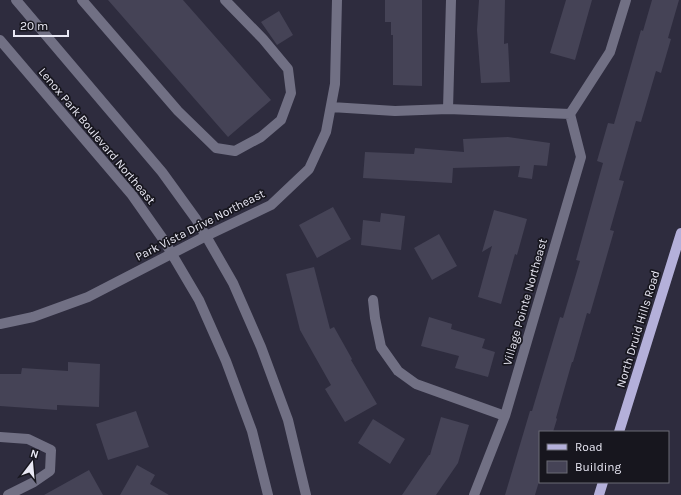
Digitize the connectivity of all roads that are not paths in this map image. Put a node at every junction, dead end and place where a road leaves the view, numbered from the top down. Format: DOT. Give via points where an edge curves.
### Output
graph roads {
  1 [pos="16,0"];
  2 [pos="82,0"];
  3 [pos="224,0"];
  4 [pos="337,0"];
  5 [pos="451,0"];
  6 [pos="626,0"];
  7 [pos="0,40"];
  8 [pos="331,107"];
  9 [pos="448,109"];
  10 [pos="570,114"];
  11 [pos="681,233"];
  12 [pos="206,236"];
  13 [pos="172,254"];
  14 [pos="373,300"];
  15 [pos="0,324"];
  16 [pos="505,416"];
  17 [pos="619,431"];
  18 [pos="0,437"];
  19 [pos="603,483"];
  20 [pos="8,495"];
  21 [pos="268,495"];
  22 [pos="306,495"];
  23 [pos="474,495"];
  24 [pos="599,495"];
  1 -- 12 [label="street" via="162,172"];
  2 -- 3 [label="street" via="178,111 216,148 235,151 261,137 281,120 291,93 288,69 263,39"];
  4 -- 8 [label="street, Park Vista Drive Northeast" via="335,84"];
  5 -- 9 [label="street"];
  6 -- 10 [label="street" via="610,52"];
  7 -- 13 [label="street, Lenox Park Boulevard Northeast" via="132,195"];
  8 -- 9 [label="street" via="395,111"];
  8 -- 12 [label="street, Park Vista Drive Northeast" via="326,132 309,169 271,205"];
  9 -- 10 [label="street"];
  10 -- 16 [label="street, Village Pointe Northeast" via="581,157"];
  11 -- 17 [label="main road, North Druid Hills Road"];
  12 -- 13 [label="street, Park Vista Drive Northeast"];
  12 -- 22 [label="street" via="233,283 262,347 288,420"];
  13 -- 15 [label="street, Park Vista Drive Northeast" via="88,297 33,317"];
  13 -- 21 [label="street, Lenox Park Boulevard Northeast" via="199,300 226,361 252,431"];
  14 -- 16 [label="street" via="381,347 398,371 416,384"];
  16 -- 23 [label="street, Village Pointe Northeast"];
  18 -- 20 [label="street" via="28,439 51,450 50,471"];
  19 -- 24 [label="main road"];
}
